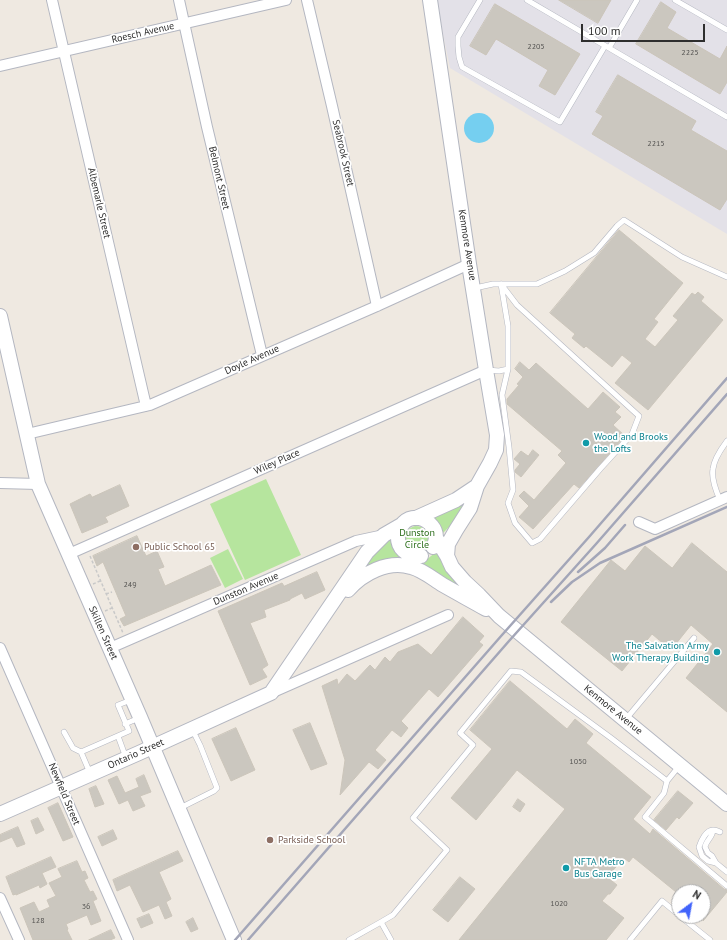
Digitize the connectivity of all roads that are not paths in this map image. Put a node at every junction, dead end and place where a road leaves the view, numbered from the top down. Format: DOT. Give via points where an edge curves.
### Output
graph roads {
  1 [pos="52,0"];
  2 [pos="179,0"];
  3 [pos="286,0"];
  4 [pos="307,0"];
  5 [pos="430,0"];
  6 [pos="480,0"];
  7 [pos="527,0"];
  8 [pos="637,0"];
  9 [pos="675,0"];
  10 [pos="185,23"];
  11 [pos="727,30"];
  12 [pos="607,47"];
  13 [pos="64,51"];
  14 [pos="0,66"];
  15 [pos="727,117"];
  16 [pos="470,264"];
  17 [pos="727,277"];
  18 [pos="501,284"];
  19 [pos="474,288"];
  20 [pos="377,306"];
  21 [pos="0,316"];
  22 [pos="262,355"];
  23 [pos="508,369"];
  24 [pos="486,370"];
  25 [pos="146,406"];
  26 [pos="27,434"];
  27 [pos="727,440"];
  28 [pos="0,483"];
  29 [pos="38,484"];
  30 [pos="477,486"];
  31 [pos="723,498"];
  32 [pos="416,518"];
  33 [pos="639,522"];
  34 [pos="403,524"];
  35 [pos="384,535"];
  36 [pos="429,550"];
  37 [pos="69,554"];
  38 [pos="325,613"];
  39 [pos="448,615"];
  40 [pos="499,616"];
  41 [pos="694,638"];
  42 [pos="0,648"];
  43 [pos="110,648"];
  44 [pos="271,693"];
  45 [pos="132,699"];
  46 [pos="140,717"];
  47 [pos="625,720"];
  48 [pos="125,724"];
  49 [pos="192,730"];
  50 [pos="64,732"];
  51 [pos="118,736"];
  52 [pos="152,747"];
  53 [pos="81,752"];
  54 [pos="127,759"];
  55 [pos="680,765"];
  56 [pos="90,774"];
  57 [pos="667,781"];
  58 [pos="61,787"];
  59 [pos="727,804"];
  60 [pos="179,808"];
  61 [pos="0,814"];
  62 [pos="720,832"];
  63 [pos="727,872"];
  64 [pos="727,886"];
  65 [pos="0,898"];
  66 [pos="671,908"];
  67 [pos="381,922"];
  68 [pos="691,924"];
  69 [pos="19,940"];
  70 [pos="128,940"];
  71 [pos="234,940"];
  72 [pos="349,940"];
  73 [pos="391,940"];
  74 [pos="630,940"];
  75 [pos="710,940"];
  1 -- 13 [label="street, Albemarle Street"];
  2 -- 10 [label="street, Belmont Street"];
  3 -- 10 [label="street, Roesch Avenue"];
  4 -- 20 [label="street, Seabrook Street"];
  5 -- 16 [label="street, Kenmore Avenue"];
  6 -- 12 [label="lane" via="458,38 462,67 560,122"];
  7 -- 12 [label="lane"];
  8 -- 12 [label="lane"];
  9 -- 11 [label="lane"];
  10 -- 13 [label="street, Roesch Avenue"];
  10 -- 22 [label="street, Belmont Street" via="207,127"];
  12 -- 15 [label="lane"];
  13 -- 14 [label="street, Roesch Avenue"];
  13 -- 25 [label="street, Albemarle Street"];
  16 -- 19 [label="street, Kenmore Avenue"];
  16 -- 20 [label="street, Doyle Avenue"];
  17 -- 18 [label="lane" via="682,257 624,220 594,253 565,271 537,284"];
  18 -- 19 [label="lane"];
  18 -- 23 [label="lane" via="508,326"];
  18 -- 23 [label="lane" via="517,305 639,416 632,434 540,539 532,543 516,523 508,503 513,490 502,395"];
  19 -- 24 [label="street, Kenmore Avenue"];
  20 -- 22 [label="street, Doyle Avenue"];
  21 -- 26 [label="street, Skillen Street"];
  22 -- 25 [label="street, Doyle Avenue"];
  23 -- 24 [label="lane"];
  24 -- 30 [label="street, Kenmore Avenue" via="497,434 496,450"];
  24 -- 37 [label="street, Wiley Place"];
  25 -- 26 [label="street, Doyle Avenue"];
  26 -- 29 [label="street, Skillen Street"];
  27 -- 31 [label="lane" via="718,454 713,469 714,486"];
  28 -- 29 [label="street"];
  29 -- 37 [label="street, Skillen Street"];
  30 -- 32 [label="street, Kenmore Avenue" via="456,500"];
  30 -- 36 [label="street, Kenmore Avenue" via="470,508"];
  31 -- 33 [label="street" via="655,529"];
  32 -- 34 [label="street"];
  32 -- 36 [label="street" via="428,522 435,532"];
  34 -- 35 [label="street"];
  34 -- 36 [label="street" via="398,535 399,546"];
  35 -- 38 [label="street" via="367,552"];
  35 -- 43 [label="street, Dunston Avenue" via="356,541"];
  36 -- 38 [label="street" via="367,574 354,583"];
  36 -- 40 [label="street, Kenmore Avenue" via="452,567"];
  36 -- 40 [label="street, Kenmore Avenue" via="412,567"];
  37 -- 43 [label="street, Skillen Street"];
  38 -- 44 [label="street"];
  39 -- 44 [label="street, Ontario Street"];
  40 -- 47 [label="street, Kenmore Avenue"];
  41 -- 47 [label="lane"];
  42 -- 58 [label="street, Newfield Street"];
  43 -- 45 [label="street, Skillen Street"];
  44 -- 49 [label="street, Ontario Street"];
  45 -- 46 [label="street, Skillen Street"];
  45 -- 48 [label="lane" via="118,705"];
  46 -- 48 [label="lane"];
  46 -- 52 [label="street, Skillen Street"];
  47 -- 55 [label="street, Kenmore Avenue"];
  48 -- 51 [label="lane" via="128,731"];
  49 -- 52 [label="street, Ontario Street"];
  49 -- 60 [label="lane" via="217,788"];
  50 -- 53 [label="lane" via="73,748"];
  51 -- 53 [label="lane"];
  51 -- 54 [label="lane"];
  52 -- 54 [label="street, Ontario Street"];
  52 -- 60 [label="street, Skillen Street"];
  53 -- 56 [label="lane"];
  54 -- 56 [label="street, Ontario Street"];
  55 -- 57 [label="lane"];
  55 -- 59 [label="street, Kenmore Avenue"];
  56 -- 58 [label="street, Ontario Street"];
  57 -- 64 [label="lane" via="664,793 644,817"];
  57 -- 67 [label="lane" via="521,672 511,671 460,733 473,745 412,818 447,850 394,915"];
  58 -- 61 [label="street, Ontario Street"];
  58 -- 70 [label="street, Newfield Street"];
  60 -- 71 [label="street, Skillen Street"];
  62 -- 63 [label="lane" via="709,831 699,847 702,856"];
  65 -- 69 [label="street"];
  66 -- 74 [label="lane" via="662,901"];
  67 -- 72 [label="lane"];
  67 -- 73 [label="lane"];
  68 -- 75 [label="lane"];
}
